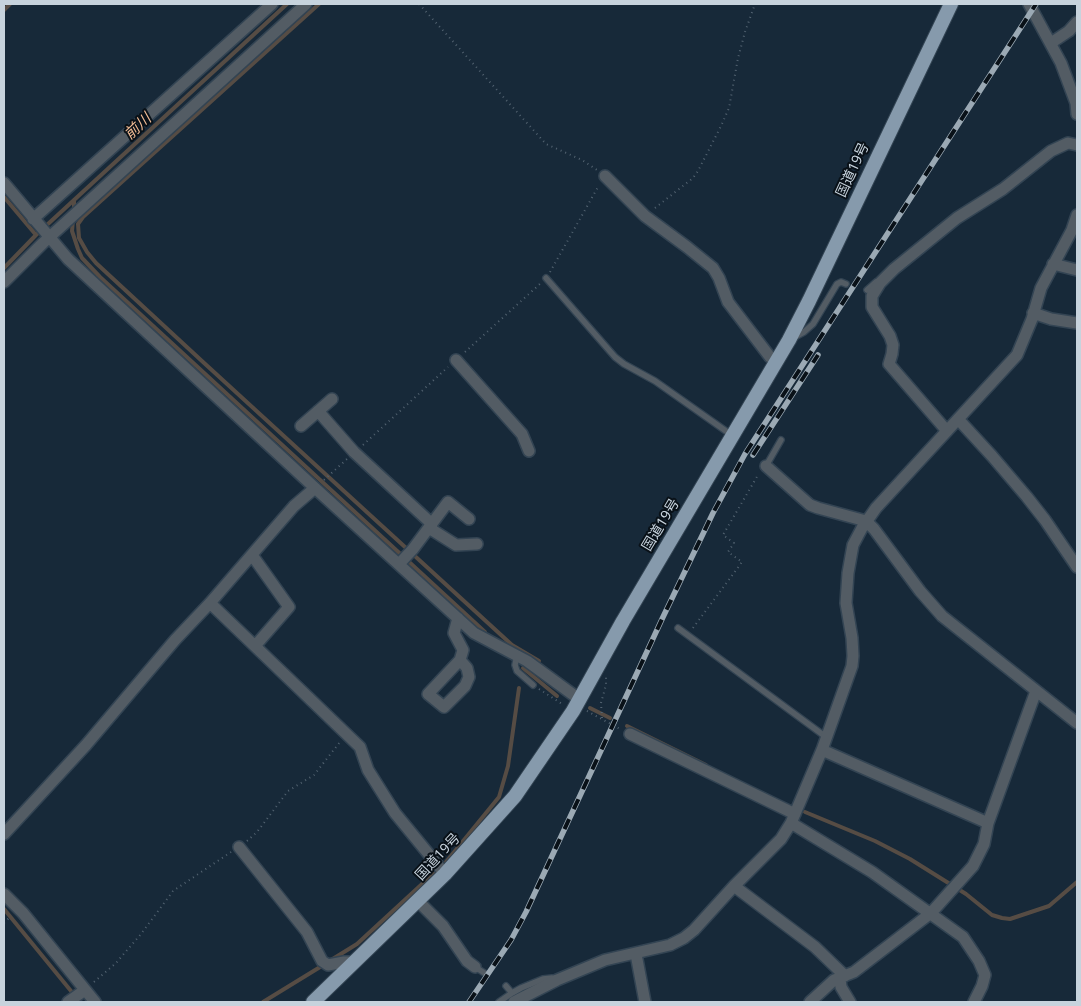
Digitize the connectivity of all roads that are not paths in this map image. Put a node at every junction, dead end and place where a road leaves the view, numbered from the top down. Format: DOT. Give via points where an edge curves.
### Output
graph roads {
  1 [pos="272,4"];
  2 [pos="306,4"];
  3 [pos="950,4"];
  4 [pos="1029,4"];
  5 [pos="1077,22"];
  6 [pos="1051,43"];
  7 [pos="1077,114"];
  8 [pos="1077,145"];
  9 [pos="604,176"];
  10 [pos="4,184"];
  11 [pos="1077,215"];
  12 [pos="35,222"];
  13 [pos="47,236"];
  14 [pos="1053,264"];
  15 [pos="894,269"];
  16 [pos="1077,270"];
  17 [pos="546,278"];
  18 [pos="4,282"];
  19 [pos="846,284"];
  20 [pos="866,290"];
  21 [pos="1032,313"];
  22 [pos="1077,323"];
  23 [pos="789,340"];
  24 [pos="456,360"];
  25 [pos="776,361"];
  26 [pos="332,398"];
  27 [pos="318,411"];
  28 [pos="958,419"];
  29 [pos="301,426"];
  30 [pos="947,431"];
  31 [pos="733,436"];
  32 [pos="781,440"];
  33 [pos="529,452"];
  34 [pos="766,466"];
  35 [pos="315,488"];
  36 [pos="469,519"];
  37 [pos="866,520"];
  38 [pos="431,526"];
  39 [pos="476,544"];
  40 [pos="252,554"];
  41 [pos="399,564"];
  42 [pos="1077,567"];
  43 [pos="210,603"];
  44 [pos="458,618"];
  45 [pos="678,628"];
  46 [pos="255,646"];
  47 [pos="517,655"];
  48 [pos="460,660"];
  49 [pos="533,686"];
  50 [pos="1036,692"];
  51 [pos="582,704"];
  52 [pos="1077,723"];
  53 [pos="826,737"];
  54 [pos="635,739"];
  55 [pos="822,750"];
  56 [pos="793,819"];
  57 [pos="988,823"];
  58 [pos="4,834"];
  59 [pos="239,847"];
  60 [pos="445,874"];
  61 [pos="734,886"];
  62 [pos="4,894"];
  63 [pos="418,901"];
  64 [pos="931,913"];
  65 [pos="636,954"];
  66 [pos="354,962"];
  67 [pos="475,967"];
  68 [pos="486,974"];
  69 [pos="842,978"];
  70 [pos="506,986"];
  71 [pos="85,990"];
  72 [pos="517,999"];
  73 [pos="69,1002"];
  74 [pos="96,1002"];
  75 [pos="313,1002"];
  76 [pos="499,1002"];
  77 [pos="645,1002"];
  78 [pos="810,1002"];
  79 [pos="850,1002"];
  80 [pos="974,1002"];
  1 -- 12 [label="street"];
  2 -- 13 [label="street" via="68,221"];
  3 -- 23 [label="highway, 国道19号"];
  4 -- 6 [label="street"];
  5 -- 6 [label="street"];
  6 -- 7 [label="street" via="1072,91"];
  8 -- 15 [label="street" via="1068,144 1051,151 1003,189 944,227"];
  9 -- 25 [label="street" via="645,216 713,268 728,302"];
  10 -- 12 [label="street"];
  11 -- 14 [label="street"];
  12 -- 13 [label="street"];
  13 -- 18 [label="street"];
  13 -- 35 [label="street"];
  14 -- 16 [label="street"];
  14 -- 21 [label="street"];
  15 -- 20 [label="lane" via="887,270"];
  15 -- 30 [label="street" via="872,296 872,307 893,345 889,364"];
  17 -- 31 [label="lane" via="615,357"];
  19 -- 23 [label="lane" via="837,284 812,324"];
  21 -- 22 [label="street"];
  21 -- 28 [label="street" via="1017,355"];
  23 -- 25 [label="highway, 国道19号"];
  24 -- 33 [label="street" via="522,434"];
  25 -- 31 [label="highway, 国道19号"];
  26 -- 27 [label="street"];
  27 -- 29 [label="street"];
  27 -- 38 [label="street" via="354,452"];
  28 -- 30 [label="street"];
  28 -- 42 [label="street" via="1045,520"];
  30 -- 37 [label="street"];
  31 -- 51 [label="highway, 国道19号" via="623,621"];
  32 -- 34 [label="lane"];
  34 -- 37 [label="street" via="810,505"];
  35 -- 40 [label="street" via="294,506"];
  35 -- 41 [label="street"];
  36 -- 38 [label="street" via="448,502"];
  37 -- 50 [label="street" via="942,616"];
  37 -- 53 [label="street" via="853,545 846,585 852,666"];
  38 -- 39 [label="street" via="456,545"];
  38 -- 41 [label="street"];
  40 -- 43 [label="street"];
  40 -- 46 [label="street" via="288,607"];
  41 -- 44 [label="street"];
  43 -- 46 [label="street"];
  43 -- 58 [label="street"];
  44 -- 47 [label="street" via="474,632"];
  44 -- 48 [label="street" via="454,633 463,650"];
  45 -- 53 [label="lane"];
  46 -- 60 [label="street" via="360,746 368,770 395,813"];
  47 -- 49 [label="lane" via="517,671"];
  47 -- 51 [label="street"];
  50 -- 52 [label="street"];
  50 -- 57 [label="street"];
  51 -- 60 [label="highway, 国道19号" via="515,796"];
  53 -- 55 [label="street"];
  54 -- 56 [label="street"];
  55 -- 56 [label="street"];
  55 -- 57 [label="street"];
  56 -- 61 [label="street" via="774,847"];
  56 -- 64 [label="street"];
  57 -- 64 [label="street" via="984,844 973,866"];
  59 -- 66 [label="street" via="307,932 322,961 328,966"];
  60 -- 63 [label="highway, 国道19号"];
  61 -- 65 [label="street" via="684,938"];
  61 -- 69 [label="street" via="815,947"];
  62 -- 71 [label="street"];
  63 -- 66 [label="highway, 国道19号"];
  63 -- 67 [label="street" via="443,926 464,957"];
  64 -- 69 [label="street" via="859,969"];
  64 -- 80 [label="street" via="963,937 979,961 985,975"];
  65 -- 72 [label="street" via="604,960"];
  65 -- 77 [label="street"];
  66 -- 75 [label="highway, 国道19号"];
  67 -- 68 [label="lane"];
  69 -- 78 [label="street" via="834,980"];
  69 -- 79 [label="street" via="841,987"];
  70 -- 72 [label="lane"];
  71 -- 73 [label="street"];
  71 -- 74 [label="street"];
  72 -- 76 [label="lane"];
}
